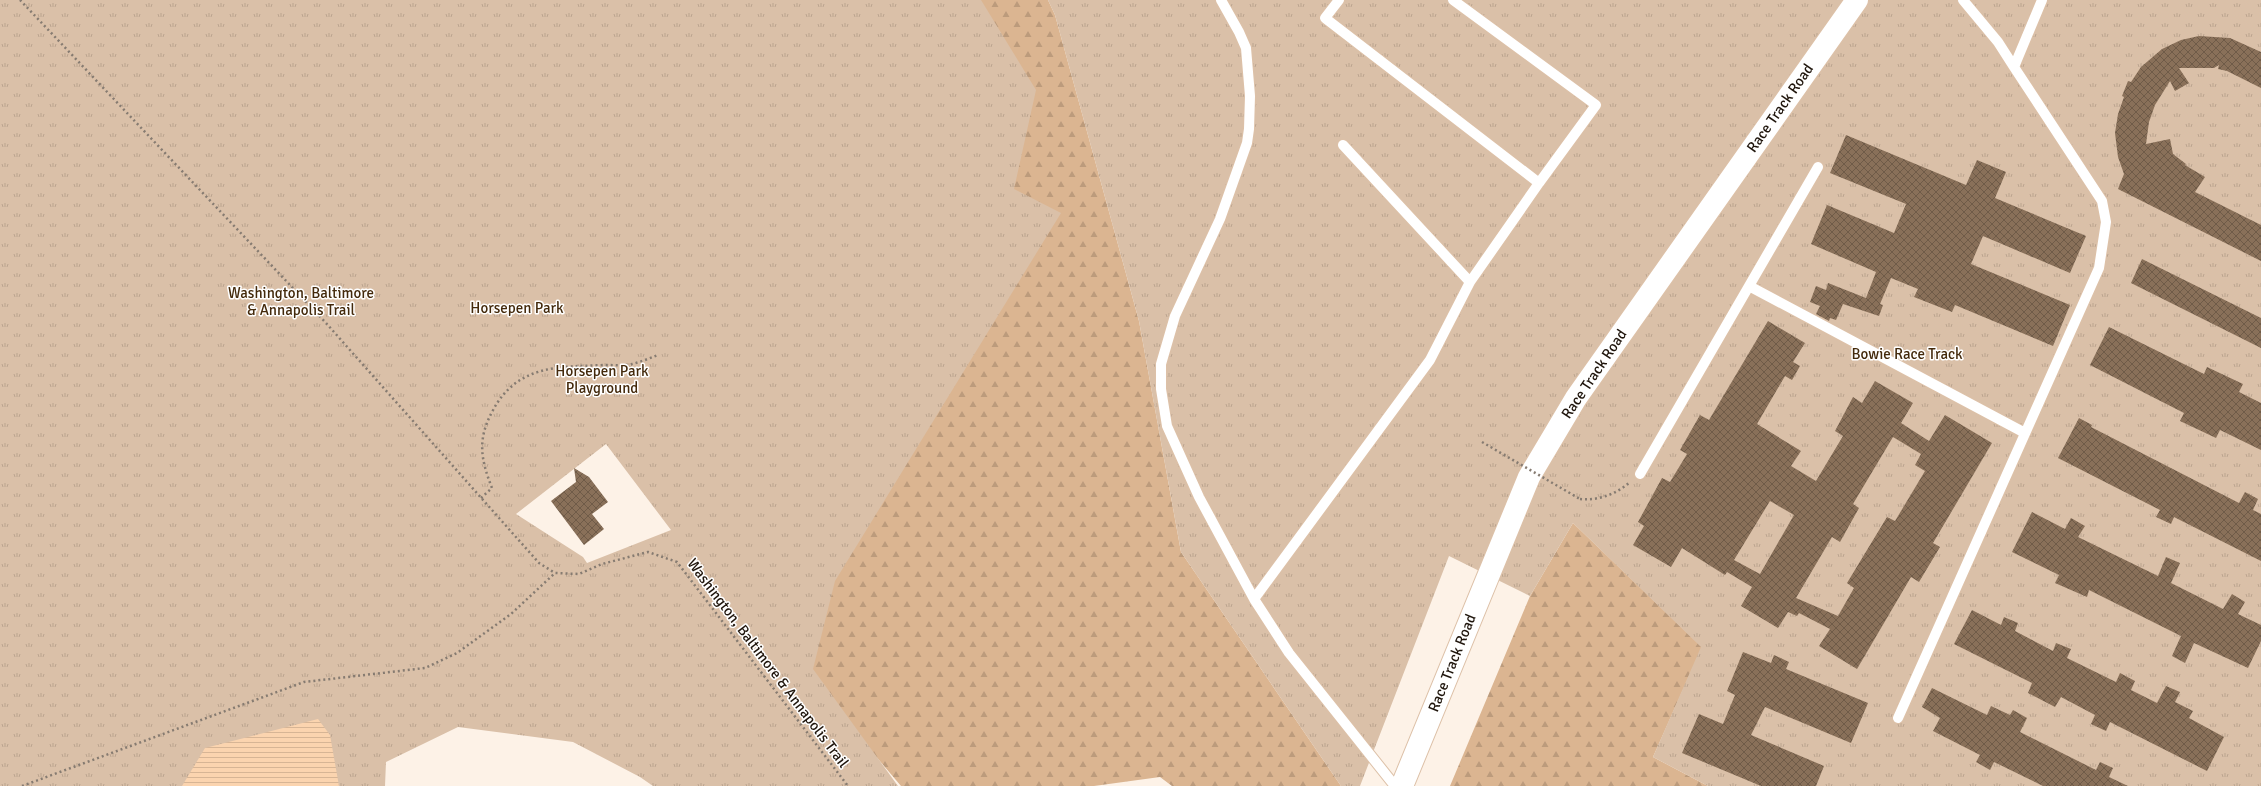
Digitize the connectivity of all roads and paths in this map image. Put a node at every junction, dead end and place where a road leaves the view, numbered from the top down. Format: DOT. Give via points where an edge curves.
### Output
graph roads {
  1 [pos="20,0"];
  2 [pos="1221,0"];
  3 [pos="1338,0"];
  4 [pos="1453,0"];
  5 [pos="1856,0"];
  6 [pos="1963,0"];
  7 [pos="2042,0"];
  8 [pos="2014,66"];
  9 [pos="1343,144"];
  10 [pos="1818,167"];
  11 [pos="1539,183"];
  12 [pos="1470,282"];
  13 [pos="1750,286"];
  14 [pos="658,355"];
  15 [pos="2025,433"];
  16 [pos="1482,442"];
  17 [pos="1640,474"];
  18 [pos="481,498"];
  19 [pos="554,573"];
  20 [pos="1254,599"];
  21 [pos="1898,718"];
  22 [pos="22,786"];
  23 [pos="848,786"];
  24 [pos="1395,786"];
  25 [pos="1402,786"];
  1 -- 18 [label="path" via="326,323"];
  2 -- 20 [label="lane" via="1246,48 1250,96 1248,136 1220,219 1175,316 1161,364 1161,389 1166,426 1199,497"];
  3 -- 11 [label="lane" via="1325,18"];
  4 -- 11 [label="lane" via="1596,105"];
  5 -- 25 [label="street, Race Track Road" via="1576,398 1545,448 1529,477"];
  6 -- 8 [label="lane" via="1998,42"];
  7 -- 8 [label="lane"];
  8 -- 15 [label="lane" via="2102,201 2106,222 2099,268"];
  9 -- 12 [label="lane"];
  10 -- 13 [label="lane"];
  11 -- 12 [label="lane"];
  12 -- 20 [label="lane" via="1430,360"];
  13 -- 15 [label="lane"];
  13 -- 17 [label="lane"];
  14 -- 18 [label="path" via="632,364 538,370 508,389 497,402 482,434 482,451 492,488"];
  15 -- 21 [label="lane"];
  16 -- 17 [label="path, bridge" via="1580,499 1593,500 1622,489"];
  18 -- 19 [label="path" via="539,563"];
  19 -- 22 [label="path" via="511,614 457,653 425,668 304,682"];
  19 -- 23 [label="path, Washington, Baltimore & Annapolis Trail" via="579,574 602,564 648,552 677,562"];
  20 -- 24 [label="lane" via="1289,653"];
}
